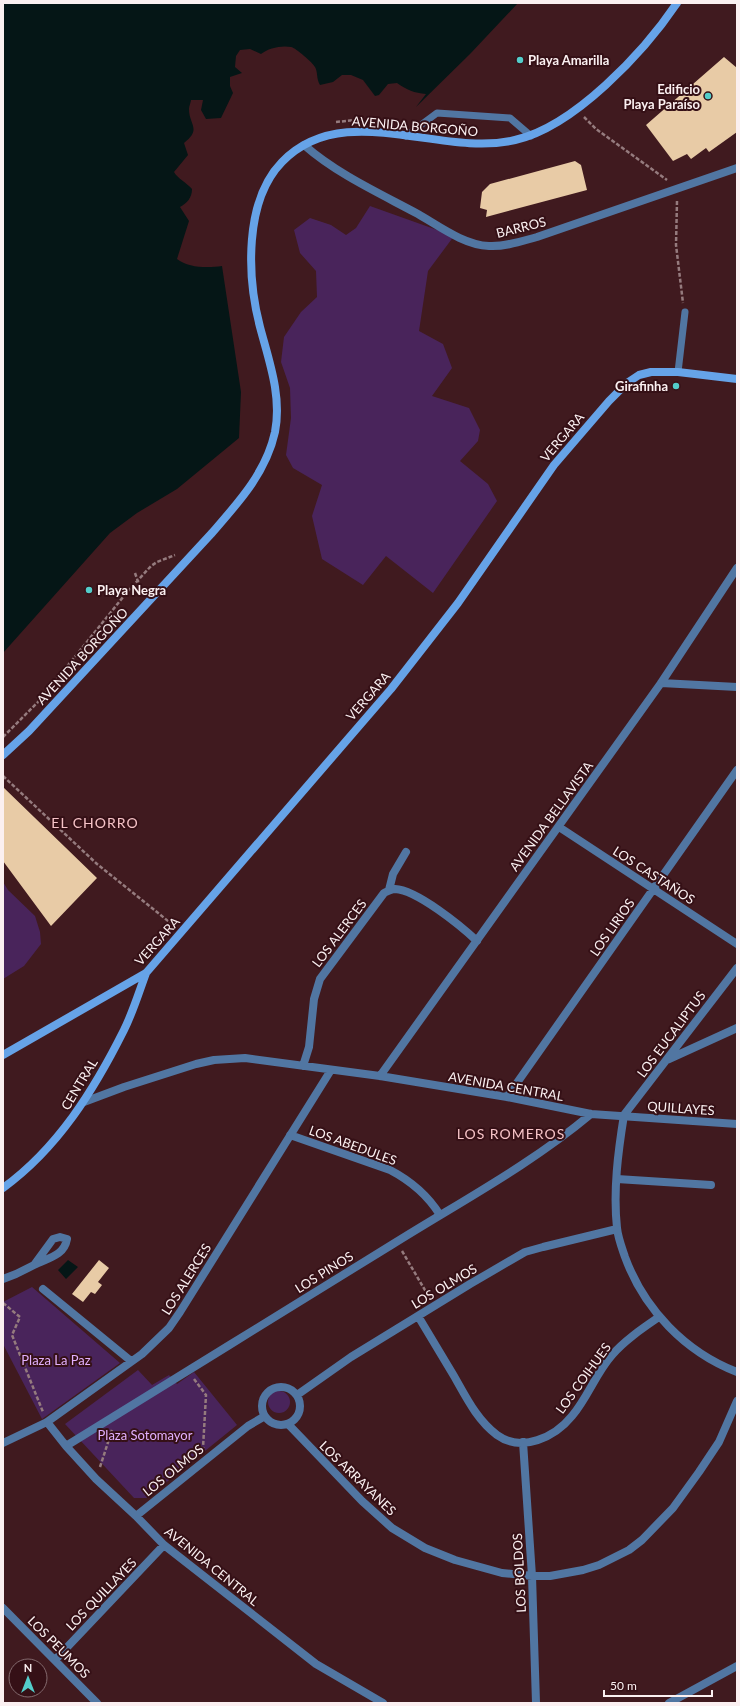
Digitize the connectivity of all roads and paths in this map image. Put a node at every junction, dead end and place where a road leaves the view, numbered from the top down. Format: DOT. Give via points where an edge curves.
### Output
graph roads {
  1 [pos="677,3"];
  2 [pos="577,109"];
  3 [pos="370,120"];
  4 [pos="332,122"];
  5 [pos="406,136"];
  6 [pos="531,136"];
  7 [pos="304,144"];
  8 [pos="737,168"];
  9 [pos="677,187"];
  10 [pos="685,312"];
  11 [pos="678,372"];
  12 [pos="737,379"];
  13 [pos="177,553"];
  14 [pos="737,568"];
  15 [pos="135,573"];
  16 [pos="138,580"];
  17 [pos="146,605"];
  18 [pos="661,683"];
  19 [pos="737,687"];
  20 [pos="3,737"];
  21 [pos="3,755"];
  22 [pos="737,770"];
  23 [pos="3,776"];
  24 [pos="559,827"];
  25 [pos="406,852"];
  26 [pos="654,889"];
  27 [pos="389,890"];
  28 [pos="181,932"];
  29 [pos="477,940"];
  30 [pos="737,944"];
  31 [pos="737,968"];
  32 [pos="146,973"];
  33 [pos="737,1028"];
  34 [pos="3,1055"];
  35 [pos="667,1060"];
  36 [pos="303,1066"];
  37 [pos="331,1070"];
  38 [pos="380,1076"];
  39 [pos="507,1097"];
  40 [pos="84,1102"];
  41 [pos="591,1114"];
  42 [pos="624,1115"];
  43 [pos="737,1124"];
  44 [pos="290,1135"];
  45 [pos="617,1179"];
  46 [pos="711,1185"];
  47 [pos="3,1188"];
  48 [pos="440,1215"];
  49 [pos="617,1229"];
  50 [pos="397,1241"];
  51 [pos="34,1265"];
  52 [pos="3,1279"];
  53 [pos="43,1289"];
  54 [pos="3,1303"];
  55 [pos="435,1306"];
  56 [pos="418,1316"];
  57 [pos="659,1317"];
  58 [pos="131,1361"];
  59 [pos="188,1370"];
  60 [pos="737,1372"];
  61 [pos="194,1379"];
  62 [pos="188,1383"];
  63 [pos="298,1395"];
  64 [pos="737,1401"];
  65 [pos="265,1416"];
  66 [pos="47,1422"];
  67 [pos="288,1424"];
  68 [pos="118,1426"];
  69 [pos="523,1442"];
  70 [pos="3,1444"];
  71 [pos="66,1446"];
  72 [pos="202,1463"];
  73 [pos="96,1479"];
  74 [pos="136,1516"];
  75 [pos="164,1545"];
  76 [pos="532,1576"];
  77 [pos="3,1608"];
  78 [pos="55,1660"];
  79 [pos="737,1666"];
  80 [pos="97,1703"];
  81 [pos="383,1703"];
  82 [pos="536,1703"];
  83 [pos="669,1703"];
  1 -- 2 [label="street, AVENIDA BORGOÑO" via="640,50 608,84"];
  2 -- 6 [label="street, AVENIDA BORGOÑO" via="547,129"];
  2 -- 9 [label="path" via="596,129"];
  3 -- 4 [label="path"];
  5 -- 6 [label="street, AVENIDA BORGOÑO" via="488,144"];
  5 -- 6 [label="lane" via="437,113 510,118"];
  5 -- 7 [label="street, AVENIDA BORGOÑO" via="341,132"];
  7 -- 9 [label="street, BARROS" via="315,155 369,188 464,240 490,246 507,245 537,236"];
  7 -- 17 [label="street, AVENIDA BORGOÑO" via="281,163 265,187 255,218 252,240 252,286 277,400 277,416 271,446 261,469 240,500"];
  8 -- 9 [label="street, BARROS"];
  9 -- 10 [label="path" via="676,245"];
  10 -- 11 [label="lane"];
  11 -- 12 [label="street, VERGARA"];
  11 -- 28 [label="street, VERGARA" via="651,372 633,378 579,434 550,471 458,603 391,689"];
  13 -- 16 [label="path" via="173,557 157,562"];
  14 -- 18 [label="street, AVENIDA BELLAVISTA"];
  15 -- 16 [label="path"];
  16 -- 17 [label="path"];
  16 -- 20 [label="path" via="40,700"];
  17 -- 21 [label="street, AVENIDA BORGOÑO" via="29,732"];
  18 -- 19 [label="street"];
  18 -- 24 [label="street, AVENIDA BELLAVISTA"];
  22 -- 26 [label="street, LOS LIRIOS"];
  23 -- 28 [label="path" via="97,864"];
  24 -- 26 [label="street, LOS CASTAÑOS"];
  24 -- 29 [label="street, AVENIDA BELLAVISTA"];
  25 -- 27 [label="street, LOS ALERCES" via="393,874"];
  26 -- 30 [label="street, LOS CASTAÑOS"];
  26 -- 39 [label="street, LOS LIRIOS"];
  27 -- 29 [label="street" via="413,894 460,924"];
  27 -- 36 [label="street, LOS ALERCES" via="384,893 320,979 314,999 309,1047"];
  28 -- 32 [label="street, VERGARA"];
  29 -- 38 [label="street, AVENIDA BELLAVISTA"];
  31 -- 35 [label="street, LOS EUCALIPTUS"];
  32 -- 34 [label="street, VERGARA"];
  32 -- 40 [label="street, CENTRAL" via="124,1029"];
  33 -- 35 [label="street"];
  35 -- 42 [label="street, LOS EUCALIPTUS"];
  36 -- 37 [label="street, AVENIDA CENTRAL"];
  36 -- 40 [label="street, AVENIDA CENTRAL" via="260,1059 214,1060"];
  37 -- 38 [label="street, AVENIDA CENTRAL"];
  37 -- 44 [label="street, LOS ALERCES"];
  38 -- 39 [label="street, AVENIDA CENTRAL"];
  39 -- 41 [label="street, AVENIDA CENTRAL"];
  40 -- 47 [label="street, CENTRAL" via="49,1148"];
  41 -- 42 [label="street, AVENIDA CENTRAL"];
  41 -- 48 [label="street, LOS PINOS" via="563,1138"];
  42 -- 43 [label="street, QUILLAYES"];
  42 -- 45 [label="street"];
  44 -- 48 [label="street, LOS ABEDULES" via="390,1170 422,1192"];
  44 -- 58 [label="street, LOS ALERCES" via="180,1312 156,1341"];
  45 -- 46 [label="street"];
  45 -- 49 [label="street"];
  48 -- 50 [label="street, LOS PINOS"];
  49 -- 55 [label="street, LOS OLMOS" via="525,1252"];
  49 -- 57 [label="street" via="628,1267"];
  50 -- 55 [label="path"];
  50 -- 59 [label="street, LOS PINOS"];
  51 -- 52 [label="street"];
  53 -- 58 [label="street"];
  54 -- 66 [label="path" via="20,1317 12,1335"];
  55 -- 56 [label="street, LOS OLMOS"];
  56 -- 63 [label="street, LOS OLMOS" via="351,1357"];
  56 -- 69 [label="street, LOS COIHUES" via="479,1418 497,1435 511,1441"];
  57 -- 60 [label="street" via="696,1350"];
  57 -- 69 [label="street, LOS COIHUES" via="612,1355 572,1417 550,1435 532,1442"];
  58 -- 66 [label="street, LOS ALERCES"];
  59 -- 61 [label="path"];
  59 -- 71 [label="street, LOS PINOS"];
  61 -- 62 [label="path"];
  61 -- 72 [label="path" via="206,1395"];
  63 -- 65 [label="street" via="282,1386 270,1389 263,1398 262,1411"];
  63 -- 67 [label="street" via="300,1412"];
  64 -- 76 [label="street, LOS ARRAYANES" via="719,1442 699,1472 673,1508 642,1540 614,1558 583,1570 550,1576"];
  65 -- 67 [label="street" via="275,1424"];
  65 -- 72 [label="street, LOS OLMOS" via="248,1426"];
  66 -- 70 [label="street, LOS ALERCES"];
  66 -- 71 [label="street, AVENIDA CENTRAL"];
  67 -- 76 [label="street, LOS ARRAYANES" via="362,1501 392,1528 425,1548 455,1560 502,1573"];
  68 -- 73 [label="path" via="112,1430"];
  69 -- 76 [label="street, LOS BOLDOS"];
  71 -- 73 [label="street, AVENIDA CENTRAL"];
  72 -- 74 [label="street, LOS OLMOS"];
  73 -- 74 [label="street, AVENIDA CENTRAL"];
  74 -- 75 [label="street, AVENIDA CENTRAL"];
  75 -- 78 [label="street, LOS QUILLAYES"];
  75 -- 81 [label="street, AVENIDA CENTRAL" via="316,1664"];
  76 -- 82 [label="street, LOS BOLDOS"];
  77 -- 78 [label="street, LOS PEUMOS"];
  78 -- 80 [label="street, LOS PEUMOS"];
  79 -- 83 [label="street"];
}
